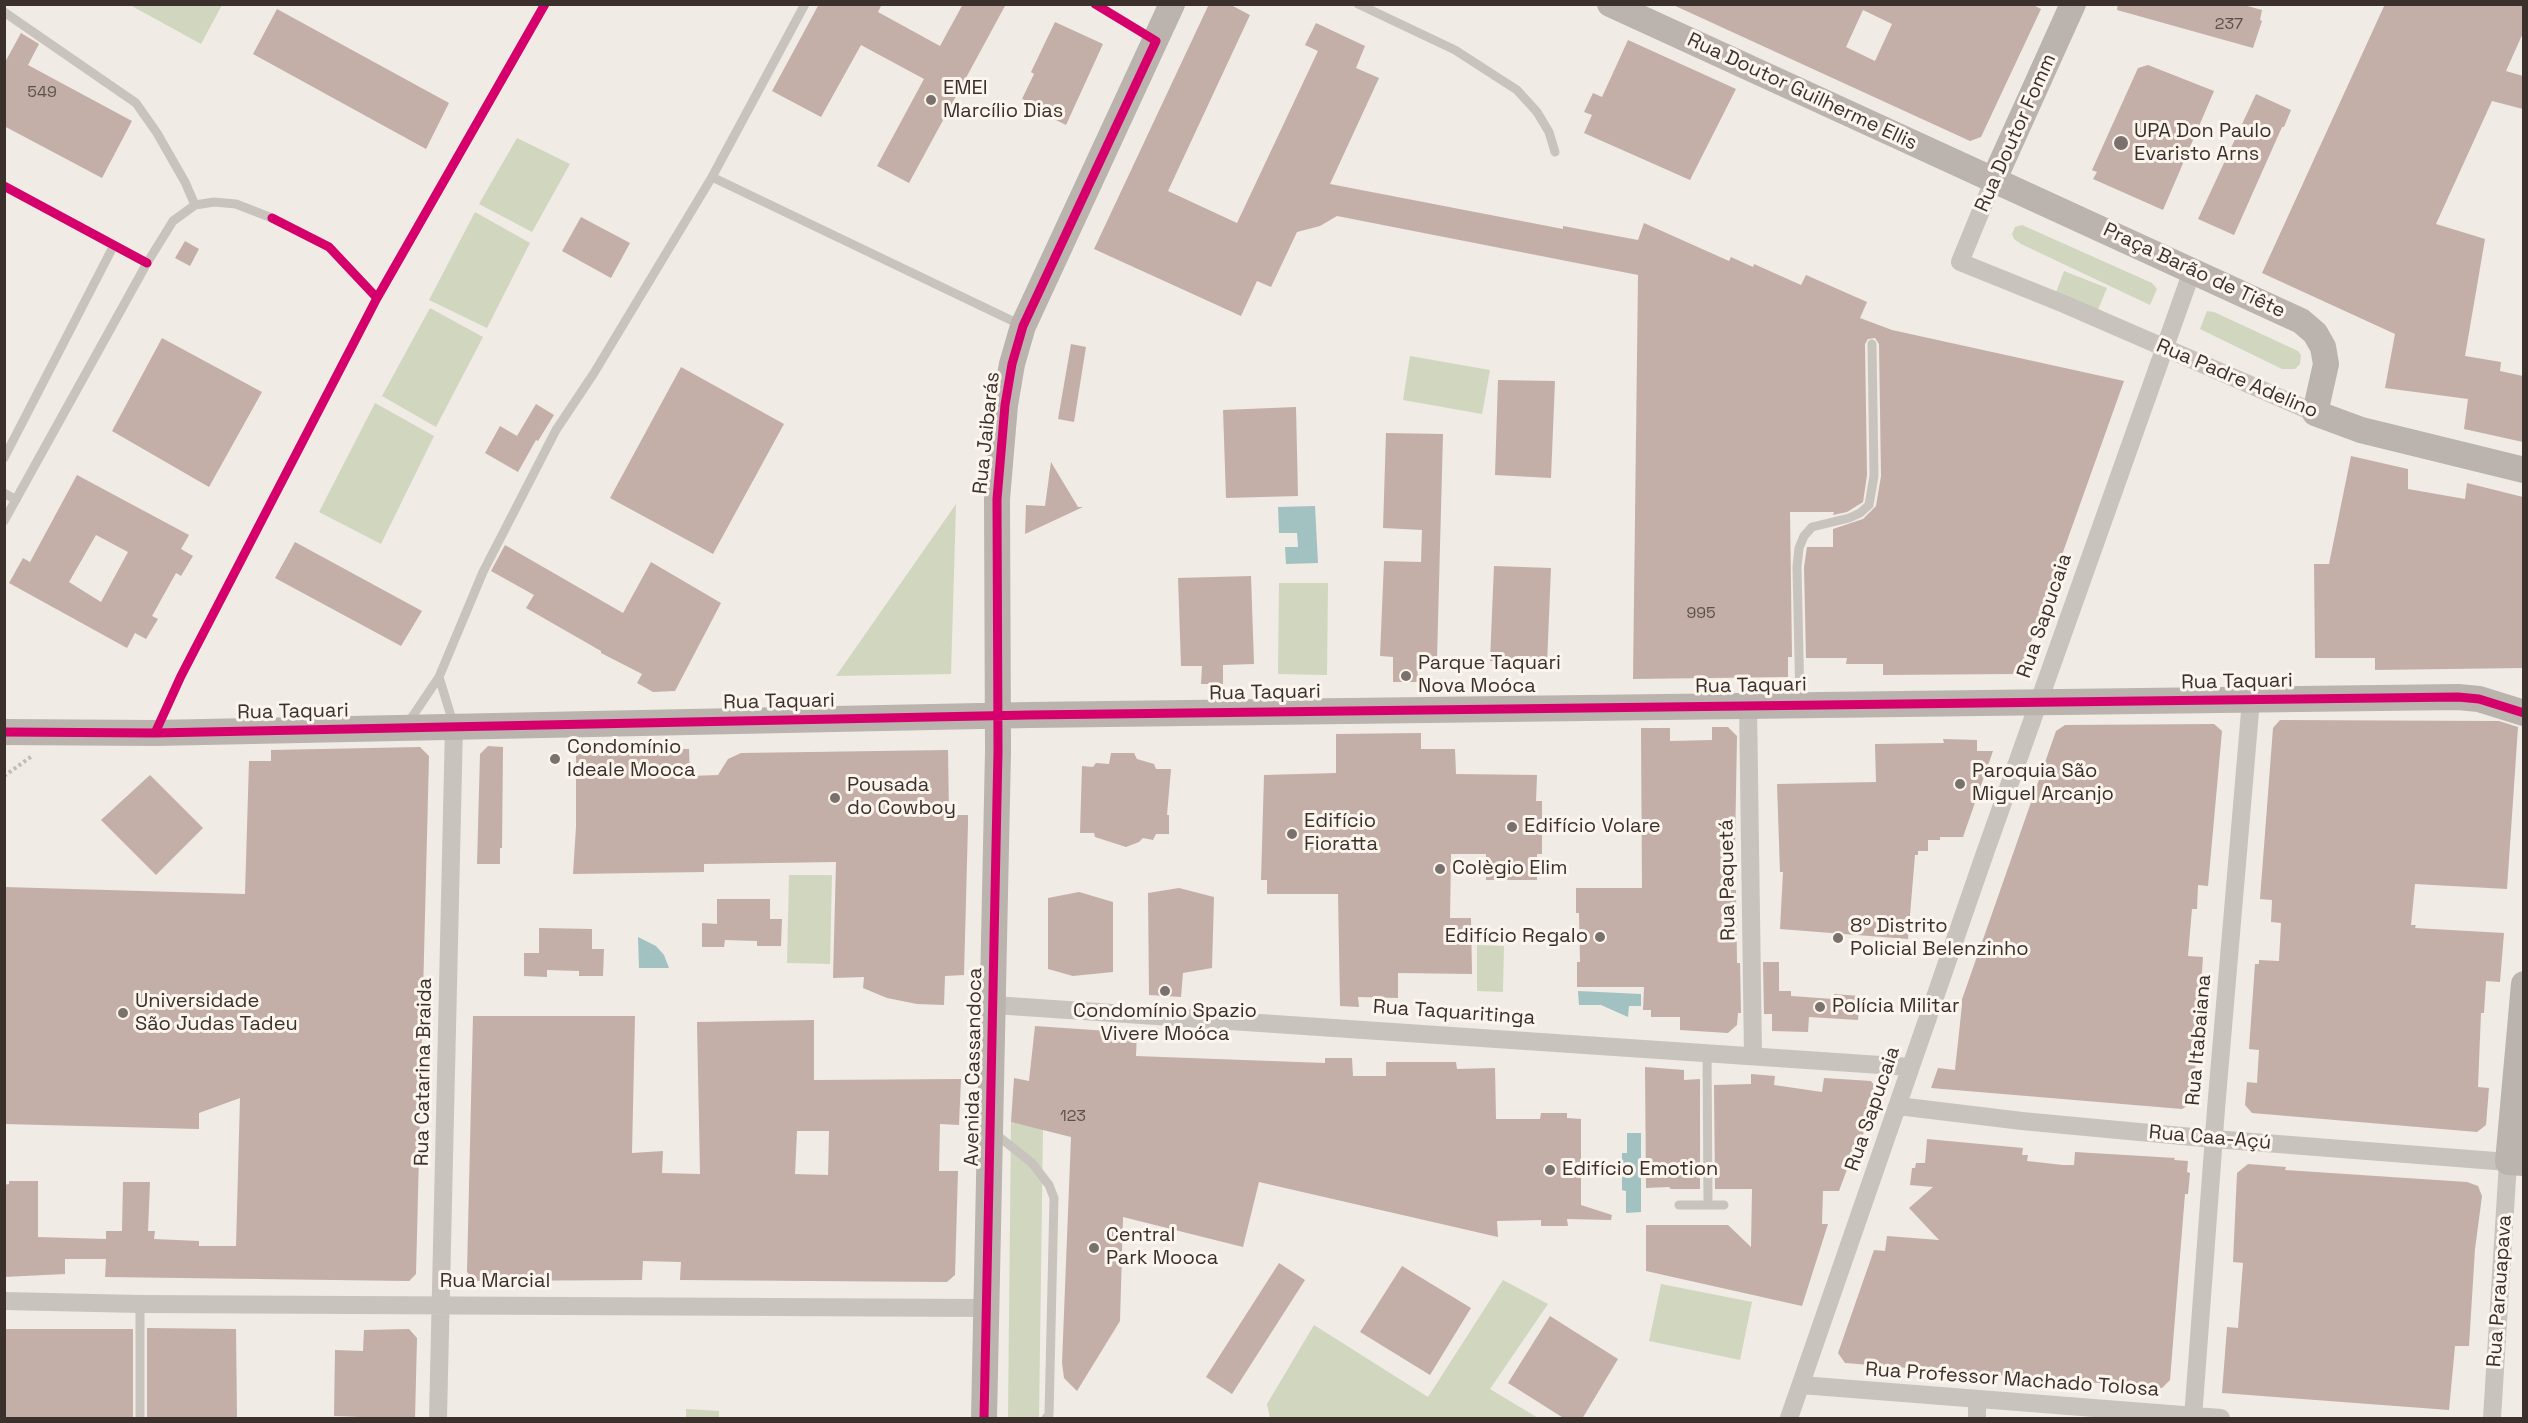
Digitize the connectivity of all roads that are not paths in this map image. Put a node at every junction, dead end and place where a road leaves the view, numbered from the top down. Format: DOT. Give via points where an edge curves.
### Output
graph roads {
  1 [pos="545,4"];
  2 [pos="805,4"];
  3 [pos="1095,4"];
  4 [pos="1172,4"];
  5 [pos="1358,4"];
  6 [pos="2073,4"];
  7 [pos="1618,6"];
  8 [pos="4,12"];
  9 [pos="1155,41"];
  10 [pos="1556,152"];
  11 [pos="712,177"];
  12 [pos="1994,179"];
  13 [pos="4,186"];
  14 [pos="195,205"];
  15 [pos="114,245"];
  16 [pos="1960,262"];
  17 [pos="147,263"];
  18 [pos="2192,271"];
  19 [pos="377,298"];
  20 [pos="1023,326"];
  21 [pos="1872,344"];
  22 [pos="2164,349"];
  23 [pos="2315,413"];
  24 [pos="4,458"];
  25 [pos="2523,470"];
  26 [pos="4,493"];
  27 [pos="16,500"];
  28 [pos="4,521"];
  29 [pos="439,677"];
  30 [pos="2251,700"];
  31 [pos="2039,702"];
  32 [pos="1800,703"];
  33 [pos="1748,704"];
  34 [pos="2523,713"];
  35 [pos="998,716"];
  36 [pos="454,726"];
  37 [pos="405,728"];
  38 [pos="4,732"];
  39 [pos="154,733"];
  40 [pos="2523,984"];
  41 [pos="994,1005"];
  42 [pos="1707,1052"];
  43 [pos="1753,1056"];
  44 [pos="1910,1066"];
  45 [pos="1898,1106"];
  46 [pos="990,1131"];
  47 [pos="2214,1139"];
  48 [pos="2516,1163"];
  49 [pos="1680,1205"];
  50 [pos="1708,1205"];
  51 [pos="1724,1205"];
  52 [pos="4,1301"];
  53 [pos="140,1304"];
  54 [pos="441,1305"];
  55 [pos="985,1308"];
  56 [pos="1801,1385"];
  57 [pos="1977,1400"];
  58 [pos="2193,1417"];
  59 [pos="140,1419"];
  60 [pos="438,1419"];
  61 [pos="984,1419"];
  62 [pos="1046,1419"];
  63 [pos="1789,1419"];
  64 [pos="1977,1419"];
  65 [pos="2221,1419"];
  66 [pos="2492,1419"];
  1 -- 19 [label="lane"];
  2 -- 11 [label="lane"];
  3 -- 9 [label="lane"];
  4 -- 9 [label="street, Rua Jaibarás"];
  5 -- 10 [label="lane" via="1455,50 1517,90 1537,112"];
  6 -- 12 [label="street, Rua Doutor Fomm"];
  7 -- 12 [label="street, Rua Doutor Guilherme Ellis"];
  8 -- 14 [label="lane" via="136,103 169,152"];
  9 -- 20 [label="street, Rua Jaibarás"];
  11 -- 20 [label="lane"];
  11 -- 29 [label="lane" via="556,430 483,572"];
  12 -- 16 [label="street, Rua Doutor Fomm"];
  12 -- 18 [label="street, Praça Barão de Tiête"];
  13 -- 15 [label="lane"];
  14 -- 17 [label="lane" via="173,221"];
  14 -- 19 [label="lane" via="236,204 310,237 329,247"];
  15 -- 17 [label="lane"];
  15 -- 24 [label="lane"];
  16 -- 22 [label="street, Rua Padre Adelino"];
  17 -- 27 [label="lane"];
  18 -- 22 [label="street, Rua Sapucaia"];
  18 -- 23 [label="street, Praça Barão de Tiête" via="2301,321 2315,333 2326,364"];
  19 -- 39 [label="lane"];
  20 -- 35 [label="street, Rua Jaibarás" via="1005,405 997,499"];
  21 -- 32 [label="lane" via="1874,476 1869,505 1849,518 1812,526 1799,548"];
  22 -- 23 [label="street, Rua Padre Adelino"];
  22 -- 31 [label="street, Rua Sapucaia"];
  23 -- 25 [label="street, Rua Padre Adelino" via="2361,430"];
  26 -- 27 [label="lane"];
  27 -- 28 [label="lane"];
  29 -- 36 [label="lane"];
  29 -- 37 [label="lane"];
  30 -- 31 [label="street, Rua Taquari"];
  30 -- 34 [label="street, Rua Taquari" via="2458,697 2479,699"];
  30 -- 47 [label="street, Rua Itabaiana"];
  31 -- 32 [label="street, Rua Taquari"];
  31 -- 44 [label="street, Rua Sapucaia"];
  32 -- 33 [label="street, Rua Taquari"];
  33 -- 35 [label="street, Rua Taquari"];
  33 -- 43 [label="street, Rua Paquetá"];
  35 -- 36 [label="street, Rua Taquari"];
  35 -- 41 [label="street, Avenida Cassandoca"];
  36 -- 37 [label="street, Rua Taquari"];
  36 -- 54 [label="street, Rua Catarina Braida"];
  37 -- 39 [label="street, Rua Taquari"];
  38 -- 39 [label="street, Rua Taquari"];
  40 -- 48 [label="street, Rua Parauapava"];
  41 -- 42 [label="street, Rua Taquaritinga"];
  41 -- 46 [label="street, Avenida Cassandoca"];
  42 -- 43 [label="street, Rua Taquaritinga"];
  42 -- 50 [label="lane"];
  43 -- 44 [label="street, Rua Taquaritinga"];
  44 -- 45 [label="street, Rua Sapucaia"];
  45 -- 47 [label="street, Rua Caa-Açú"];
  45 -- 56 [label="street, Rua Sapucaia"];
  46 -- 55 [label="street, Avenida Cassandoca"];
  46 -- 62 [label="lane" via="1032,1163 1054,1198"];
  47 -- 48 [label="street, Rua Caa-Açú"];
  47 -- 58 [label="street, Rua Itabaiana"];
  48 -- 66 [label="street, Rua Parauapava"];
  49 -- 50 [label="lane"];
  50 -- 51 [label="lane"];
  52 -- 53 [label="street, Rua Marcial"];
  53 -- 54 [label="street, Rua Marcial"];
  53 -- 59 [label="lane"];
  54 -- 55 [label="street, Rua Marcial"];
  54 -- 60 [label="street, Rua Catarina Braida"];
  55 -- 61 [label="street, Avenida Cassandoca"];
  56 -- 57 [label="street, Rua Professor Machado Tolosa"];
  56 -- 63 [label="street, Rua Sapucaia"];
  57 -- 58 [label="street, Rua Professor Machado Tolosa"];
  57 -- 64 [label="street"];
  58 -- 65 [label="street, Rua Professor Machado Tolosa"];
}
